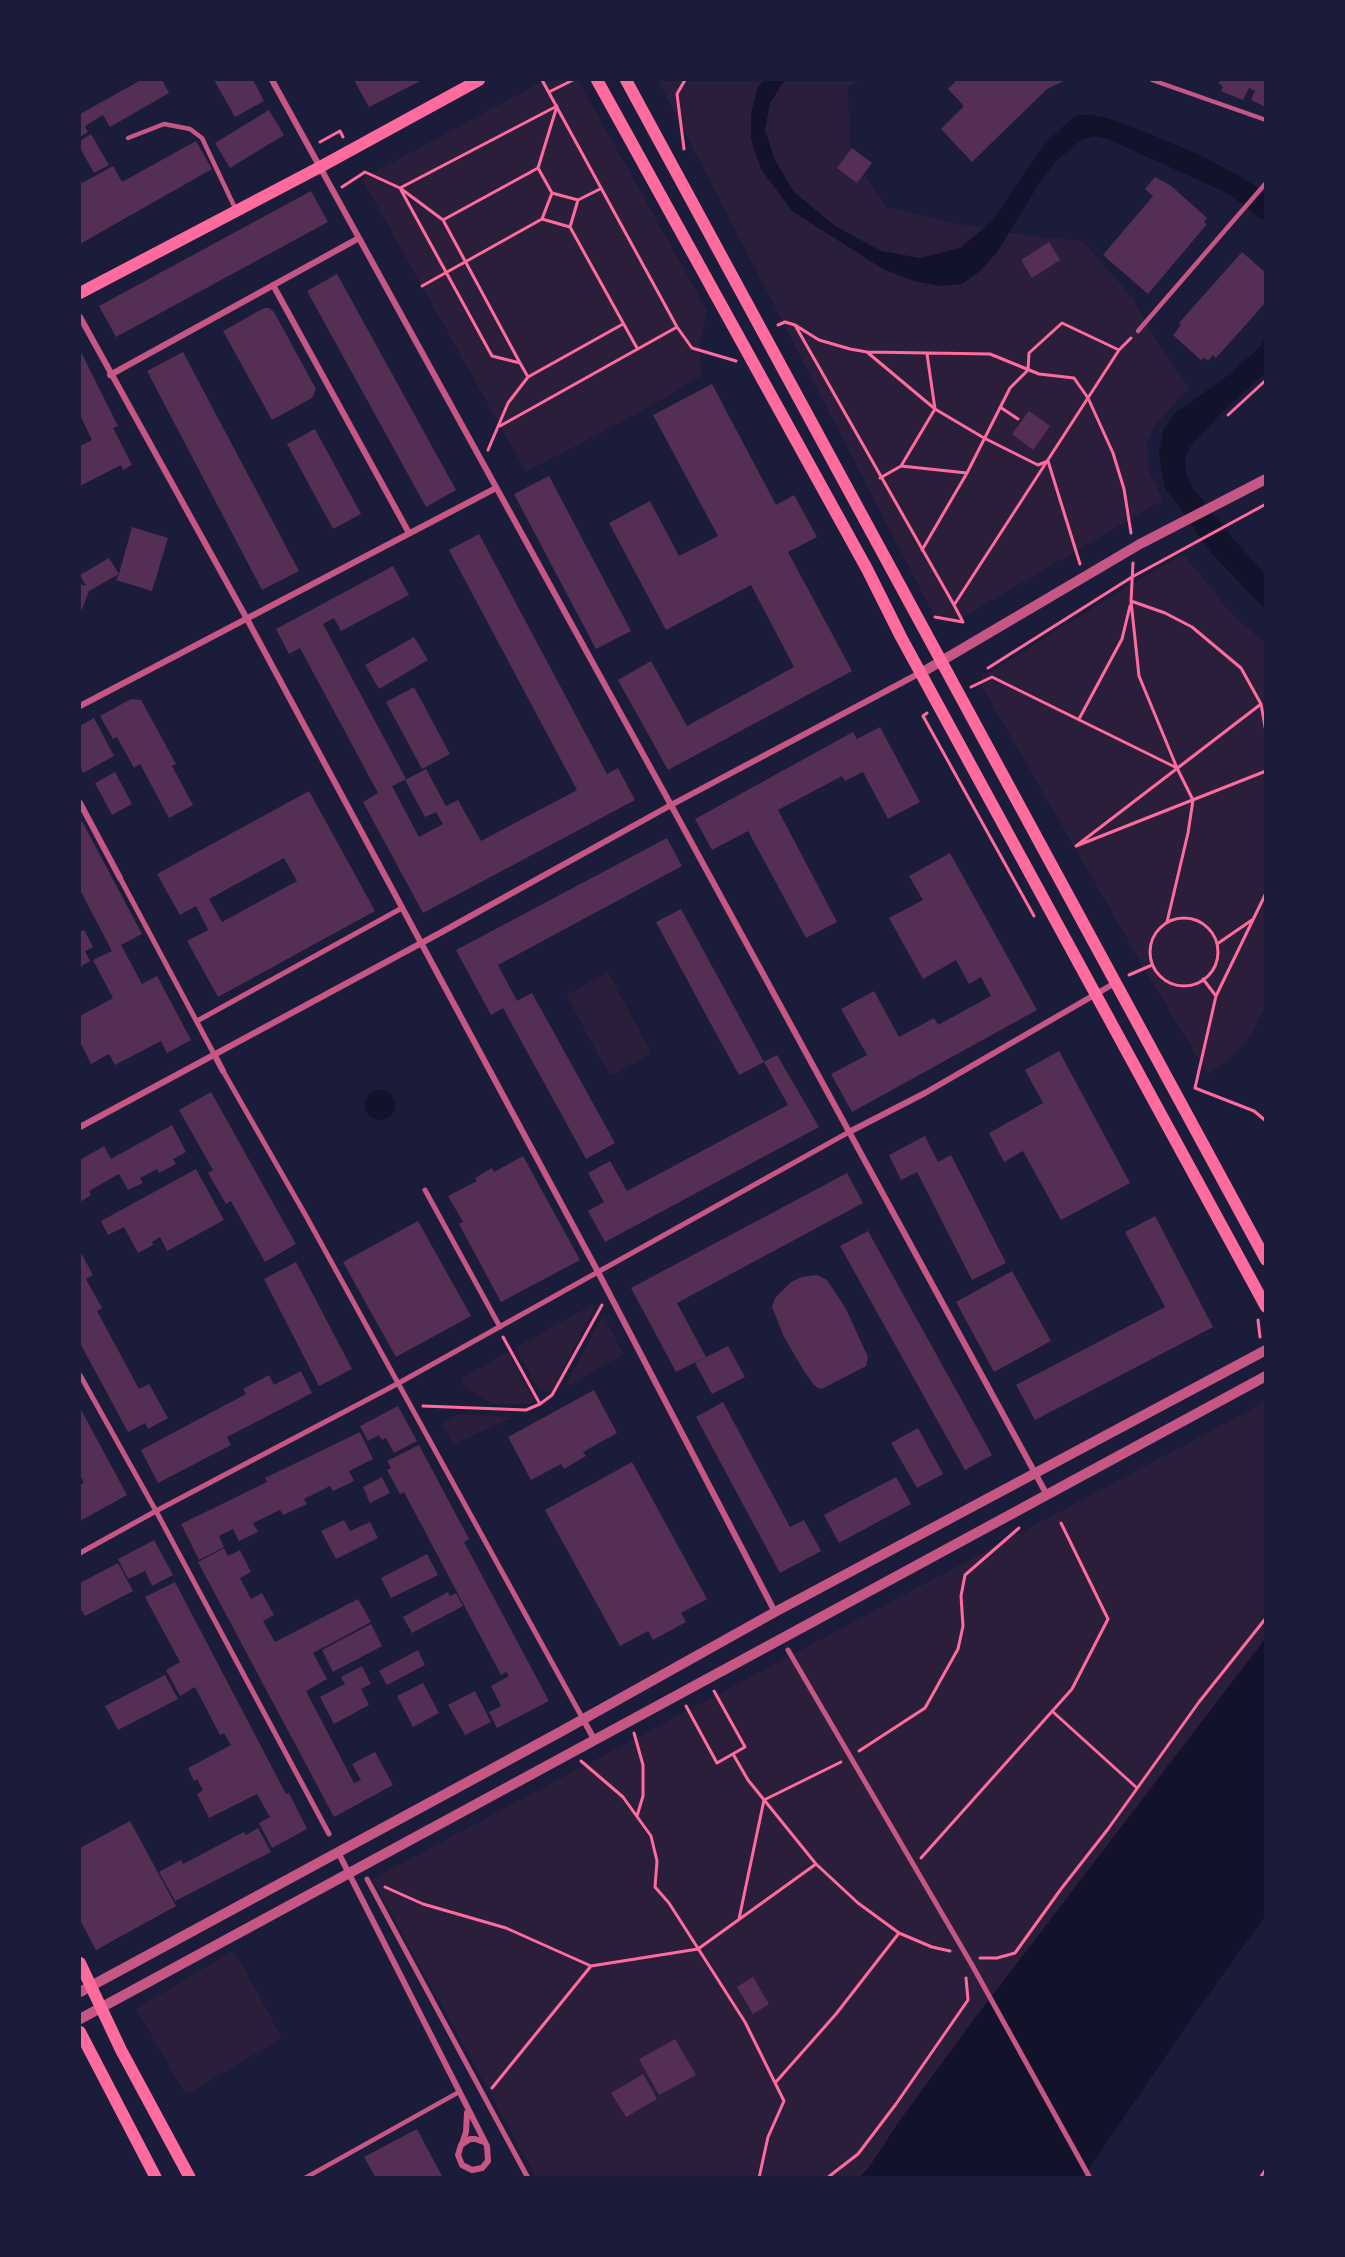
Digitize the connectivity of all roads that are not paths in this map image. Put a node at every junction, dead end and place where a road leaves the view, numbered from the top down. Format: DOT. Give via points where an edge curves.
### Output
graph roads {
  1 [pos="272,80"];
  2 [pos="479,80"];
  3 [pos="597,80"];
  4 [pos="626,80"];
  5 [pos="1152,80"];
  6 [pos="1266,120"];
  7 [pos="128,138"];
  8 [pos="320,167"];
  9 [pos="1266,183"];
  10 [pos="236,210"];
  11 [pos="359,238"];
  12 [pos="273,285"];
  13 [pos="80,293"];
  14 [pos="80,317"];
  15 [pos="1138,331"];
  16 [pos="110,375"];
  17 [pos="1266,479"];
  18 [pos="496,488"];
  19 [pos="409,533"];
  20 [pos="247,619"];
  21 [pos="941,662"];
  22 [pos="921,673"];
  23 [pos="80,706"];
  24 [pos="80,803"];
  25 [pos="671,805"];
  26 [pos="120,878"];
  27 [pos="402,908"];
  28 [pos="421,943"];
  29 [pos="1115,983"];
  30 [pos="1096,995"];
  31 [pos="197,1021"];
  32 [pos="214,1054"];
  33 [pos="223,1071"];
  34 [pos="80,1127"];
  35 [pos="849,1132"];
  36 [pos="425,1190"];
  37 [pos="1266,1260"];
  38 [pos="598,1272"];
  39 [pos="1266,1306"];
  40 [pos="499,1327"];
  41 [pos="1263,1352"];
  42 [pos="80,1375"];
  43 [pos="1266,1376"];
  44 [pos="397,1384"];
  45 [pos="1036,1474"];
  46 [pos="1047,1495"];
  47 [pos="156,1511"];
  48 [pos="80,1553"];
  49 [pos="776,1612"];
  50 [pos="788,1650"];
  51 [pos="583,1719"];
  52 [pos="594,1739"];
  53 [pos="329,1834"];
  54 [pos="338,1852"];
  55 [pos="349,1872"];
  56 [pos="367,1879"];
  57 [pos="80,1963"];
  58 [pos="84,1989"];
  59 [pos="100,2008"];
  60 [pos="80,2019"];
  61 [pos="80,2032"];
  62 [pos="459,2092"];
  63 [pos="466,2106"];
  64 [pos="484,2142"];
  65 [pos="462,2144"];
  66 [pos="156,2178"];
  67 [pos="190,2178"];
  68 [pos="305,2178"];
  69 [pos="528,2178"];
  70 [pos="1090,2178"];
  1 -- 8 [label="street"];
  2 -- 8 [label="main road"];
  3 -- 22 [label="main road"];
  4 -- 21 [label="main road"];
  5 -- 6 [label="lane"];
  7 -- 10 [label="lane" via="164,124 190,129 202,138"];
  8 -- 10 [label="main road"];
  8 -- 11 [label="street"];
  9 -- 15 [label="lane"];
  10 -- 13 [label="main road"];
  11 -- 12 [label="street"];
  11 -- 18 [label="street"];
  12 -- 16 [label="street"];
  12 -- 19 [label="street"];
  14 -- 16 [label="street"];
  16 -- 20 [label="street"];
  17 -- 21 [label="street" via="1137,546"];
  18 -- 19 [label="street"];
  18 -- 25 [label="street"];
  19 -- 20 [label="street"];
  20 -- 23 [label="street"];
  20 -- 27 [label="street"];
  21 -- 22 [label="street"];
  21 -- 29 [label="main road"];
  22 -- 25 [label="street"];
  22 -- 30 [label="main road"];
  24 -- 26 [label="street"];
  25 -- 28 [label="street"];
  25 -- 35 [label="street"];
  26 -- 31 [label="street"];
  27 -- 28 [label="street"];
  27 -- 31 [label="street"];
  28 -- 32 [label="street"];
  28 -- 38 [label="street"];
  29 -- 30 [label="street"];
  29 -- 37 [label="main road"];
  30 -- 35 [label="street"];
  30 -- 39 [label="main road"];
  31 -- 32 [label="street"];
  32 -- 33 [label="street"];
  32 -- 34 [label="street"];
  33 -- 44 [label="street"];
  35 -- 38 [label="street"];
  35 -- 45 [label="street"];
  36 -- 40 [label="street"];
  38 -- 40 [label="street"];
  38 -- 49 [label="street"];
  40 -- 44 [label="street"];
  41 -- 45 [label="street"];
  42 -- 47 [label="street"];
  43 -- 46 [label="street"];
  44 -- 47 [label="street"];
  44 -- 51 [label="street"];
  45 -- 46 [label="street"];
  45 -- 49 [label="street"];
  46 -- 52 [label="street"];
  47 -- 48 [label="street"];
  47 -- 53 [label="street"];
  49 -- 51 [label="street"];
  50 -- 70 [label="street" via="915,1865"];
  51 -- 52 [label="street"];
  51 -- 54 [label="street"];
  52 -- 55 [label="street"];
  54 -- 55 [label="street"];
  54 -- 58 [label="street"];
  55 -- 59 [label="street"];
  55 -- 62 [label="street"];
  56 -- 69 [label="street"];
  57 -- 58 [label="main road"];
  58 -- 59 [label="main road"];
  59 -- 60 [label="street"];
  59 -- 67 [label="main road"];
  61 -- 66 [label="main road"];
  62 -- 63 [label="street"];
  62 -- 68 [label="lane"];
  63 -- 64 [label="street"];
  63 -- 65 [label="street"];
  64 -- 65 [label="street" via="470,2139"];
  64 -- 65 [label="street" via="489,2151 488,2161 477,2169 467,2168 459,2160"];
}
